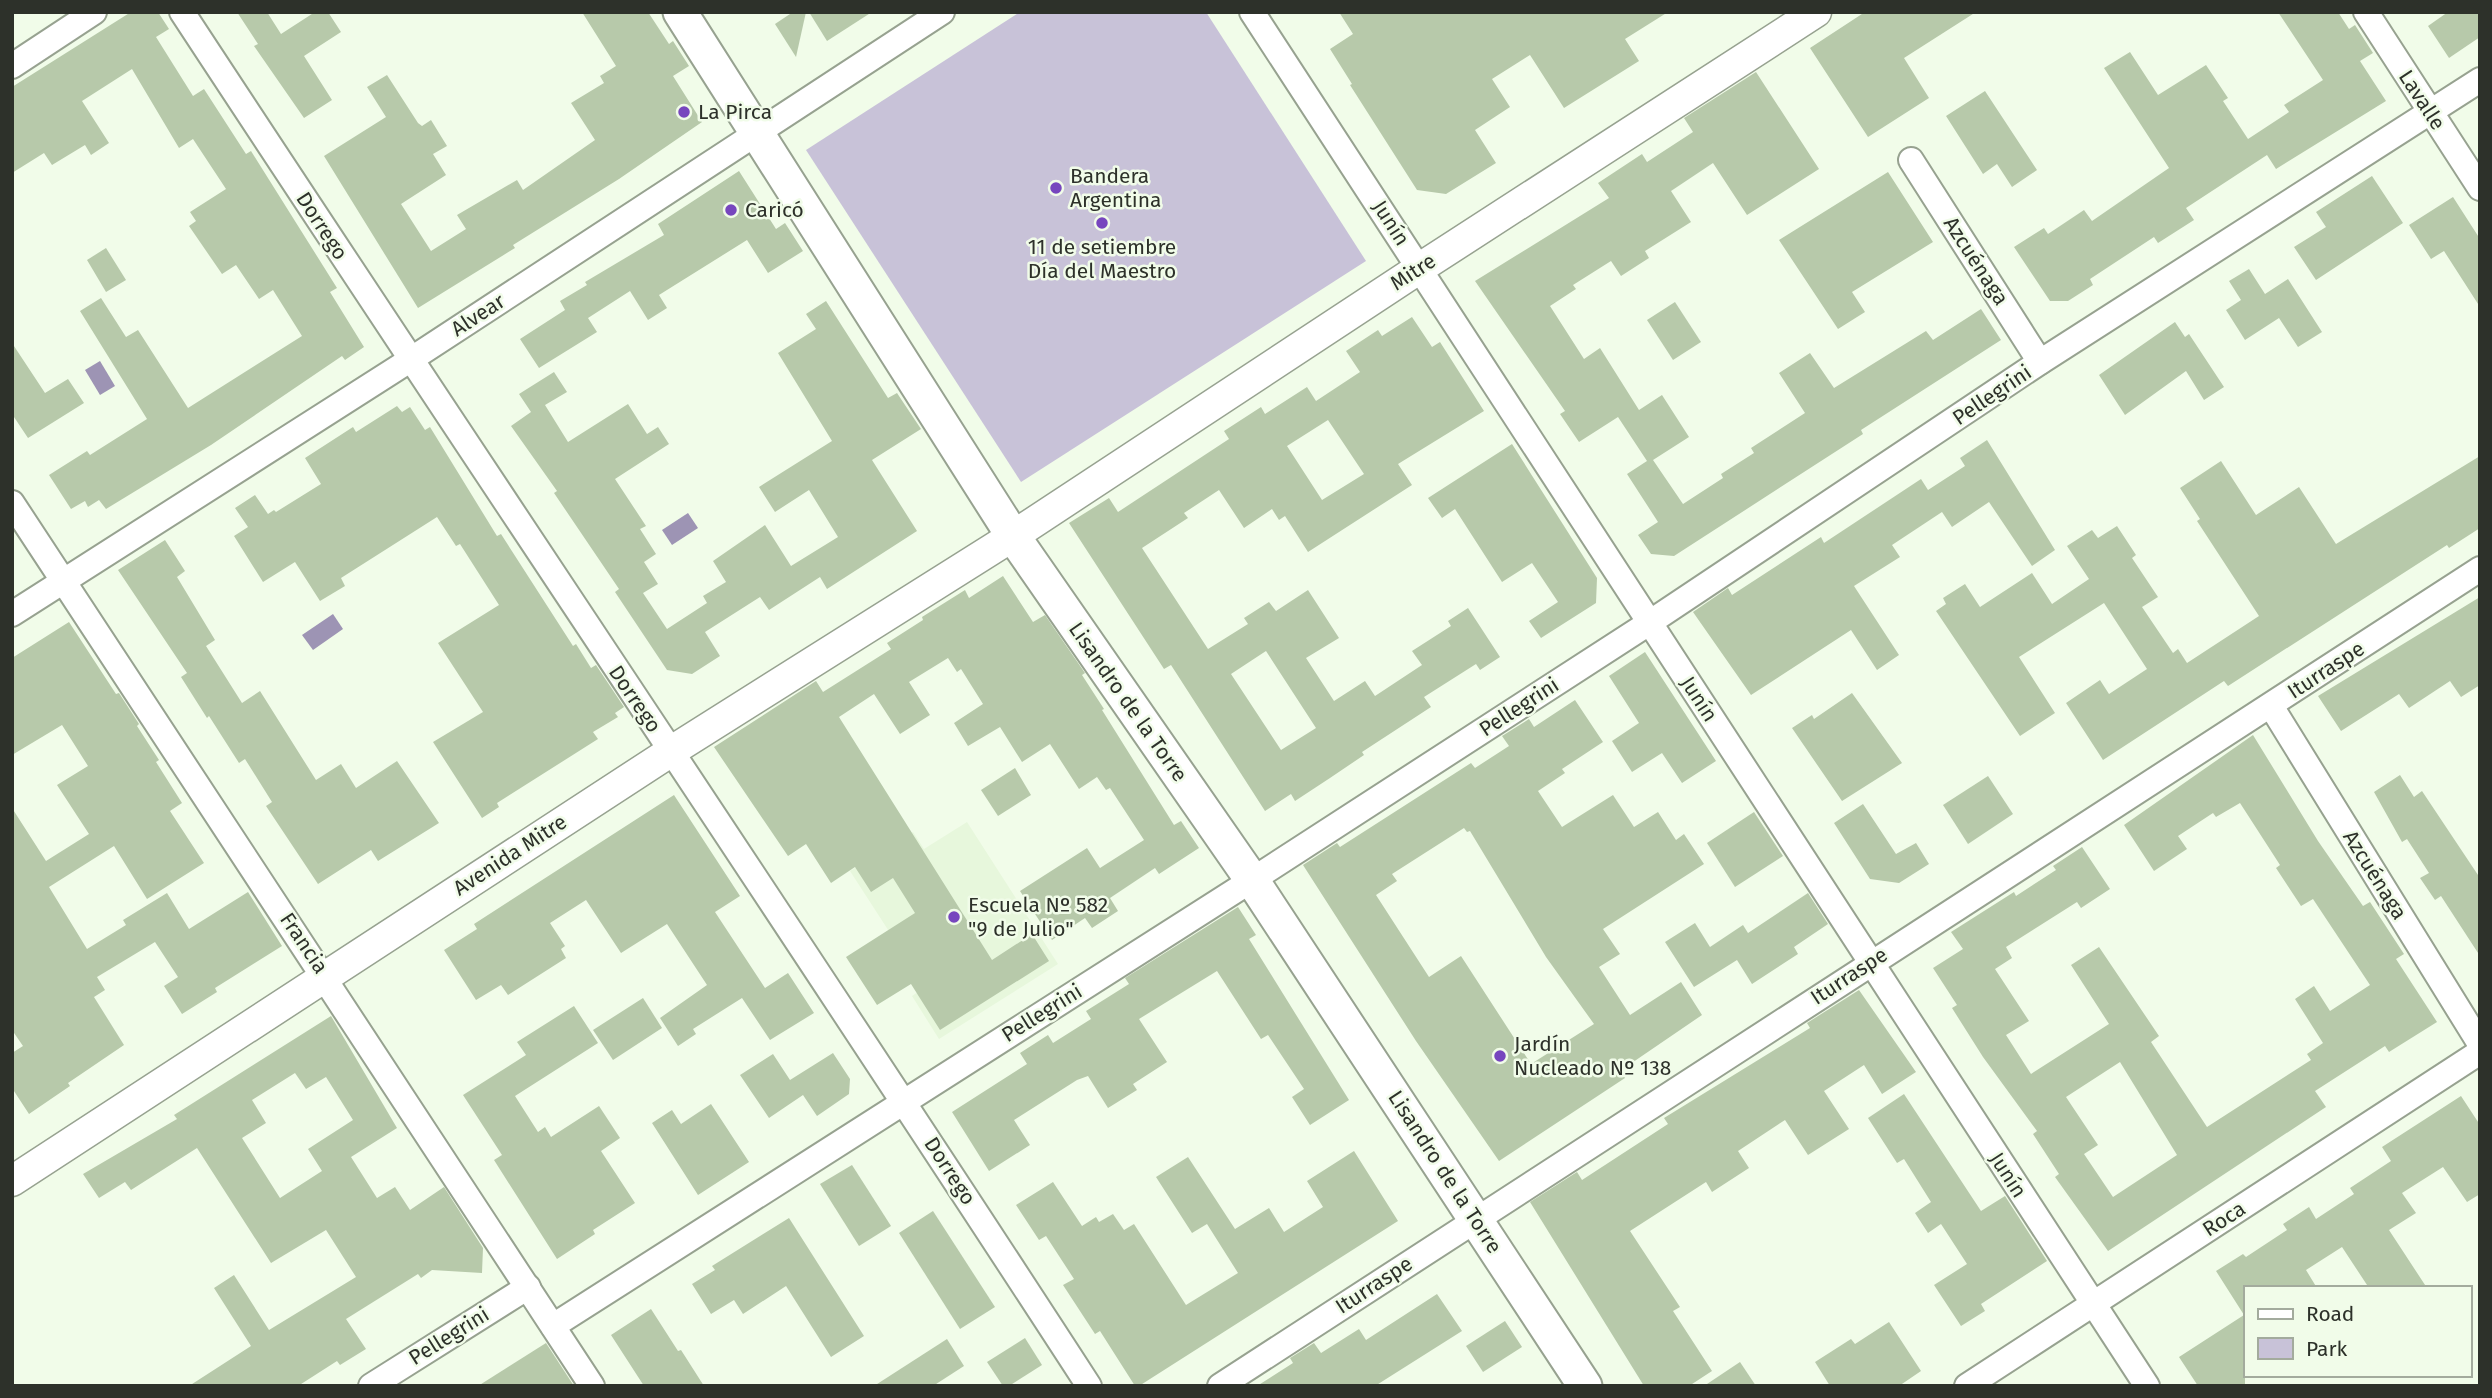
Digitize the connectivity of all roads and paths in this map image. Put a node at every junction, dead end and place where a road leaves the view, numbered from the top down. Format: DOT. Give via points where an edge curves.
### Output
graph roads {
  1 [pos="94,12"];
  2 [pos="182,12"];
  3 [pos="680,12"];
  4 [pos="942,12"];
  5 [pos="1252,12"];
  6 [pos="2366,12"];
  7 [pos="1809,14"];
  8 [pos="12,66"];
  9 [pos="2480,80"];
  10 [pos="2430,113"];
  11 [pos="755,134"];
  12 [pos="1911,160"];
  13 [pos="2480,188"];
  14 [pos="1420,268"];
  15 [pos="410,360"];
  16 [pos="2040,362"];
  17 [pos="12,503"];
  18 [pos="1013,536"];
  19 [pos="2480,569"];
  20 [pos="62,582"];
  21 [pos="12,614"];
  22 [pos="1649,623"];
  23 [pos="2270,706"];
  24 [pos="670,752"];
  25 [pos="1252,880"];
  26 [pos="1870,963"];
  27 [pos="325,975"];
  28 [pos="2480,1044"];
  29 [pos="2480,1052"];
  30 [pos="904,1100"];
  31 [pos="12,1181"];
  32 [pos="1476,1219"];
  33 [pos="528,1287"];
  34 [pos="2092,1305"];
  35 [pos="553,1326"];
  36 [pos="371,1386"];
  37 [pos="592,1386"];
  38 [pos="1089,1386"];
  39 [pos="1220,1386"];
  40 [pos="1585,1386"];
  41 [pos="1967,1386"];
  42 [pos="2147,1386"];
  1 -- 8 [label="street"];
  2 -- 15 [label="street, Dorrego"];
  3 -- 11 [label="main road, Lisandro de la Torre"];
  4 -- 11 [label="street, Alvear"];
  5 -- 14 [label="street, Junín"];
  6 -- 10 [label="street, Lavalle"];
  7 -- 14 [label="street, Mitre"];
  9 -- 10 [label="street, Pellegrini"];
  10 -- 13 [label="street, Lavalle"];
  10 -- 16 [label="street, Pellegrini"];
  11 -- 15 [label="street, Alvear"];
  11 -- 18 [label="main road, Lisandro de la Torre"];
  12 -- 16 [label="street, Azcuénaga"];
  14 -- 18 [label="street, Mitre"];
  14 -- 22 [label="street, Junín"];
  15 -- 20 [label="street, Alvear"];
  15 -- 24 [label="street, Dorrego"];
  16 -- 22 [label="street, Pellegrini"];
  17 -- 20 [label="street, Francia"];
  18 -- 24 [label="street, Avenida Mitre"];
  18 -- 25 [label="main road, Lisandro de la Torre"];
  19 -- 23 [label="street, Iturraspe"];
  20 -- 21 [label="street, Alvear"];
  20 -- 27 [label="street, Francia"];
  22 -- 25 [label="street, Pellegrini"];
  22 -- 26 [label="street, Junín"];
  23 -- 26 [label="street, Iturraspe"];
  23 -- 28 [label="street, Azcuénaga"];
  24 -- 27 [label="street, Avenida Mitre"];
  24 -- 30 [label="street, Dorrego"];
  25 -- 30 [label="street, Pellegrini"];
  25 -- 32 [label="main road, Lisandro de la Torre"];
  26 -- 32 [label="street, Iturraspe"];
  26 -- 34 [label="street, Junín"];
  27 -- 31 [label="street, Avenida Mitre"];
  27 -- 33 [label="street, Francia"];
  29 -- 34 [label="street, Roca"];
  30 -- 35 [label="street, Pellegrini"];
  30 -- 38 [label="street, Dorrego"];
  32 -- 39 [label="street, Iturraspe"];
  32 -- 40 [label="main road, Lisandro de la Torre"];
  33 -- 35 [label="street, Francia"];
  33 -- 36 [label="street, Pellegrini"];
  34 -- 41 [label="street, Roca"];
  34 -- 42 [label="street, Junín"];
  35 -- 37 [label="street, Francia"];
}
